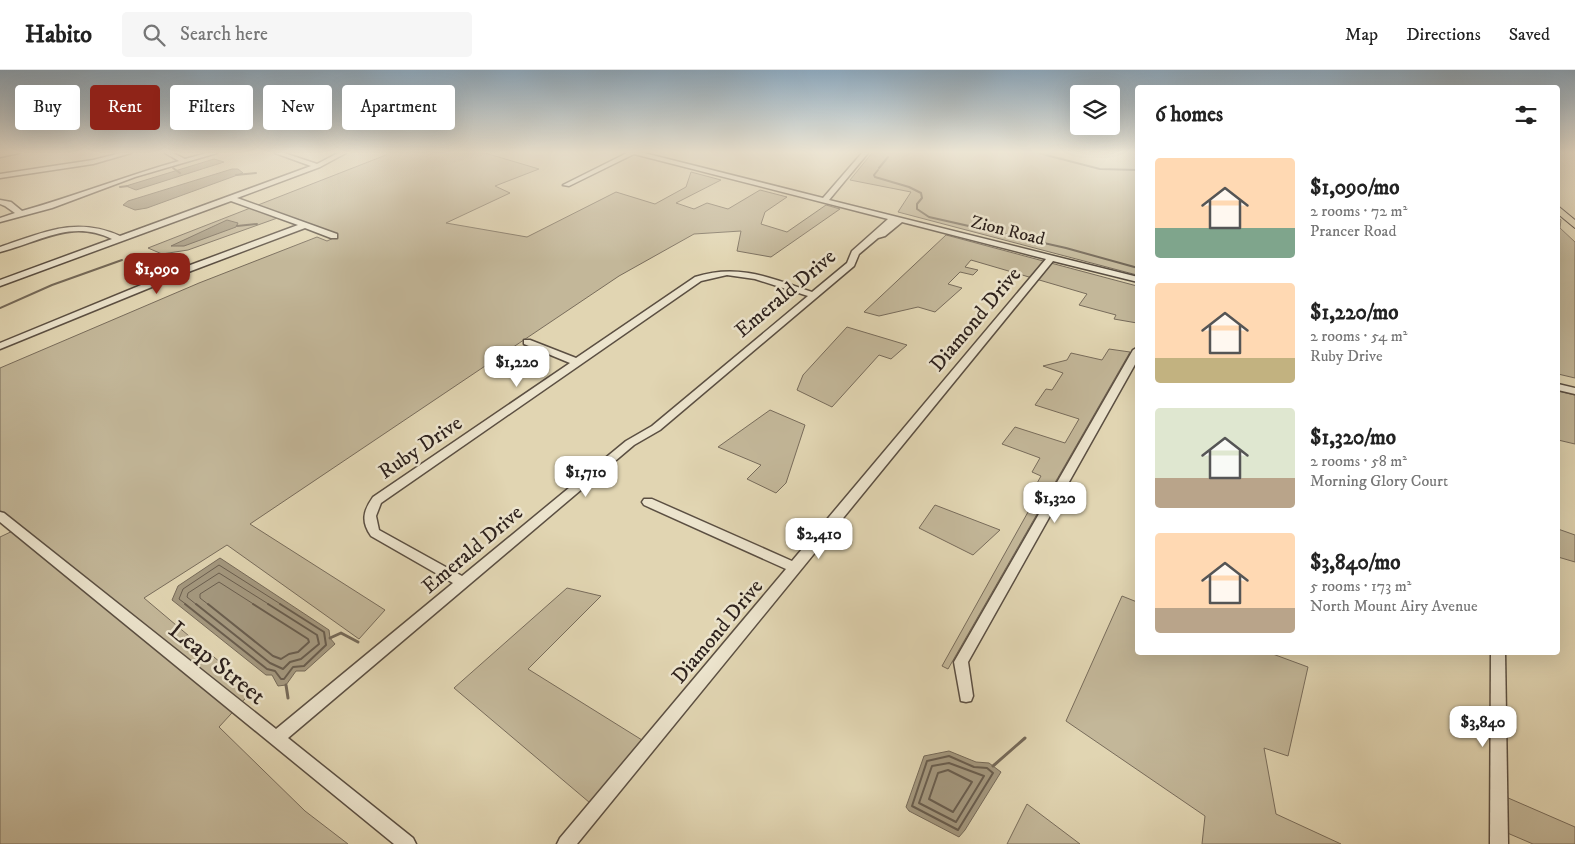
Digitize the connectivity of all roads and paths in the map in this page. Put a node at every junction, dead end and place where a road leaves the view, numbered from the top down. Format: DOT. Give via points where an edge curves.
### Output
graph roads {
  1 [pos="93,189"];
  2 [pos="254,189"];
  3 [pos="781,189"];
  4 [pos="834,189"];
  5 [pos="230,198"];
  6 [pos="825,200"];
  7 [pos="0,202"];
  8 [pos="1560,211"];
  9 [pos="21,214"];
  10 [pos="897,219"];
  11 [pos="0,220"];
  12 [pos="306,225"];
  13 [pos="1575,225"];
  14 [pos="334,236"];
  15 [pos="119,239"];
  16 [pos="0,250"];
  17 [pos="1051,258"];
  18 [pos="1135,279"];
  19 [pos="0,283"];
  20 [pos="813,295"];
  21 [pos="527,342"];
  22 [pos="0,346"];
  23 [pos="1135,355"];
  24 [pos="577,362"];
  25 [pos="1560,387"];
  26 [pos="1575,391"];
  27 [pos="648,502"];
  28 [pos="0,516"];
  29 [pos="795,568"];
  30 [pos="463,583"];
  31 [pos="1498,655"];
  32 [pos="966,696"];
  33 [pos="276,739"];
  34 [pos="407,844"];
  35 [pos="566,844"];
  36 [pos="1499,844"];
  1 -- 9 [label="street"];
  2 -- 5 [label="street"];
  3 -- 6 [label="street, Zion Road"];
  4 -- 6 [label="street"];
  5 -- 12 [label="street"];
  5 -- 15 [label="street"];
  6 -- 10 [label="street, Zion Road"];
  7 -- 9 [label="street"];
  8 -- 13 [label="main road"];
  9 -- 11 [label="street"];
  10 -- 17 [label="street, Zion Road"];
  10 -- 20 [label="street, Emerald Drive" via="856,252 853,262"];
  12 -- 14 [label="street"];
  12 -- 22 [label="street"];
  15 -- 16 [label="street" via="98,230 75,229"];
  15 -- 19 [label="street"];
  17 -- 18 [label="street, Zion Road"];
  17 -- 29 [label="street, Diamond Drive"];
  20 -- 24 [label="street, Ruby Drive" via="740,273 707,275"];
  20 -- 30 [label="street, Emerald Drive" via="656,428 630,443"];
  21 -- 24 [label="street"];
  23 -- 32 [label="street" via="961,662"];
  24 -- 30 [label="street, Ruby Drive" via="385,493 374,504 369,524 375,533"];
  25 -- 26 [label="street"];
  27 -- 29 [label="street"];
  28 -- 33 [label="street, Leap Street"];
  29 -- 35 [label="street, Diamond Drive"];
  30 -- 33 [label="street, Emerald Drive"];
  31 -- 36 [label="street"];
  33 -- 34 [label="street, Leap Street"];
}
